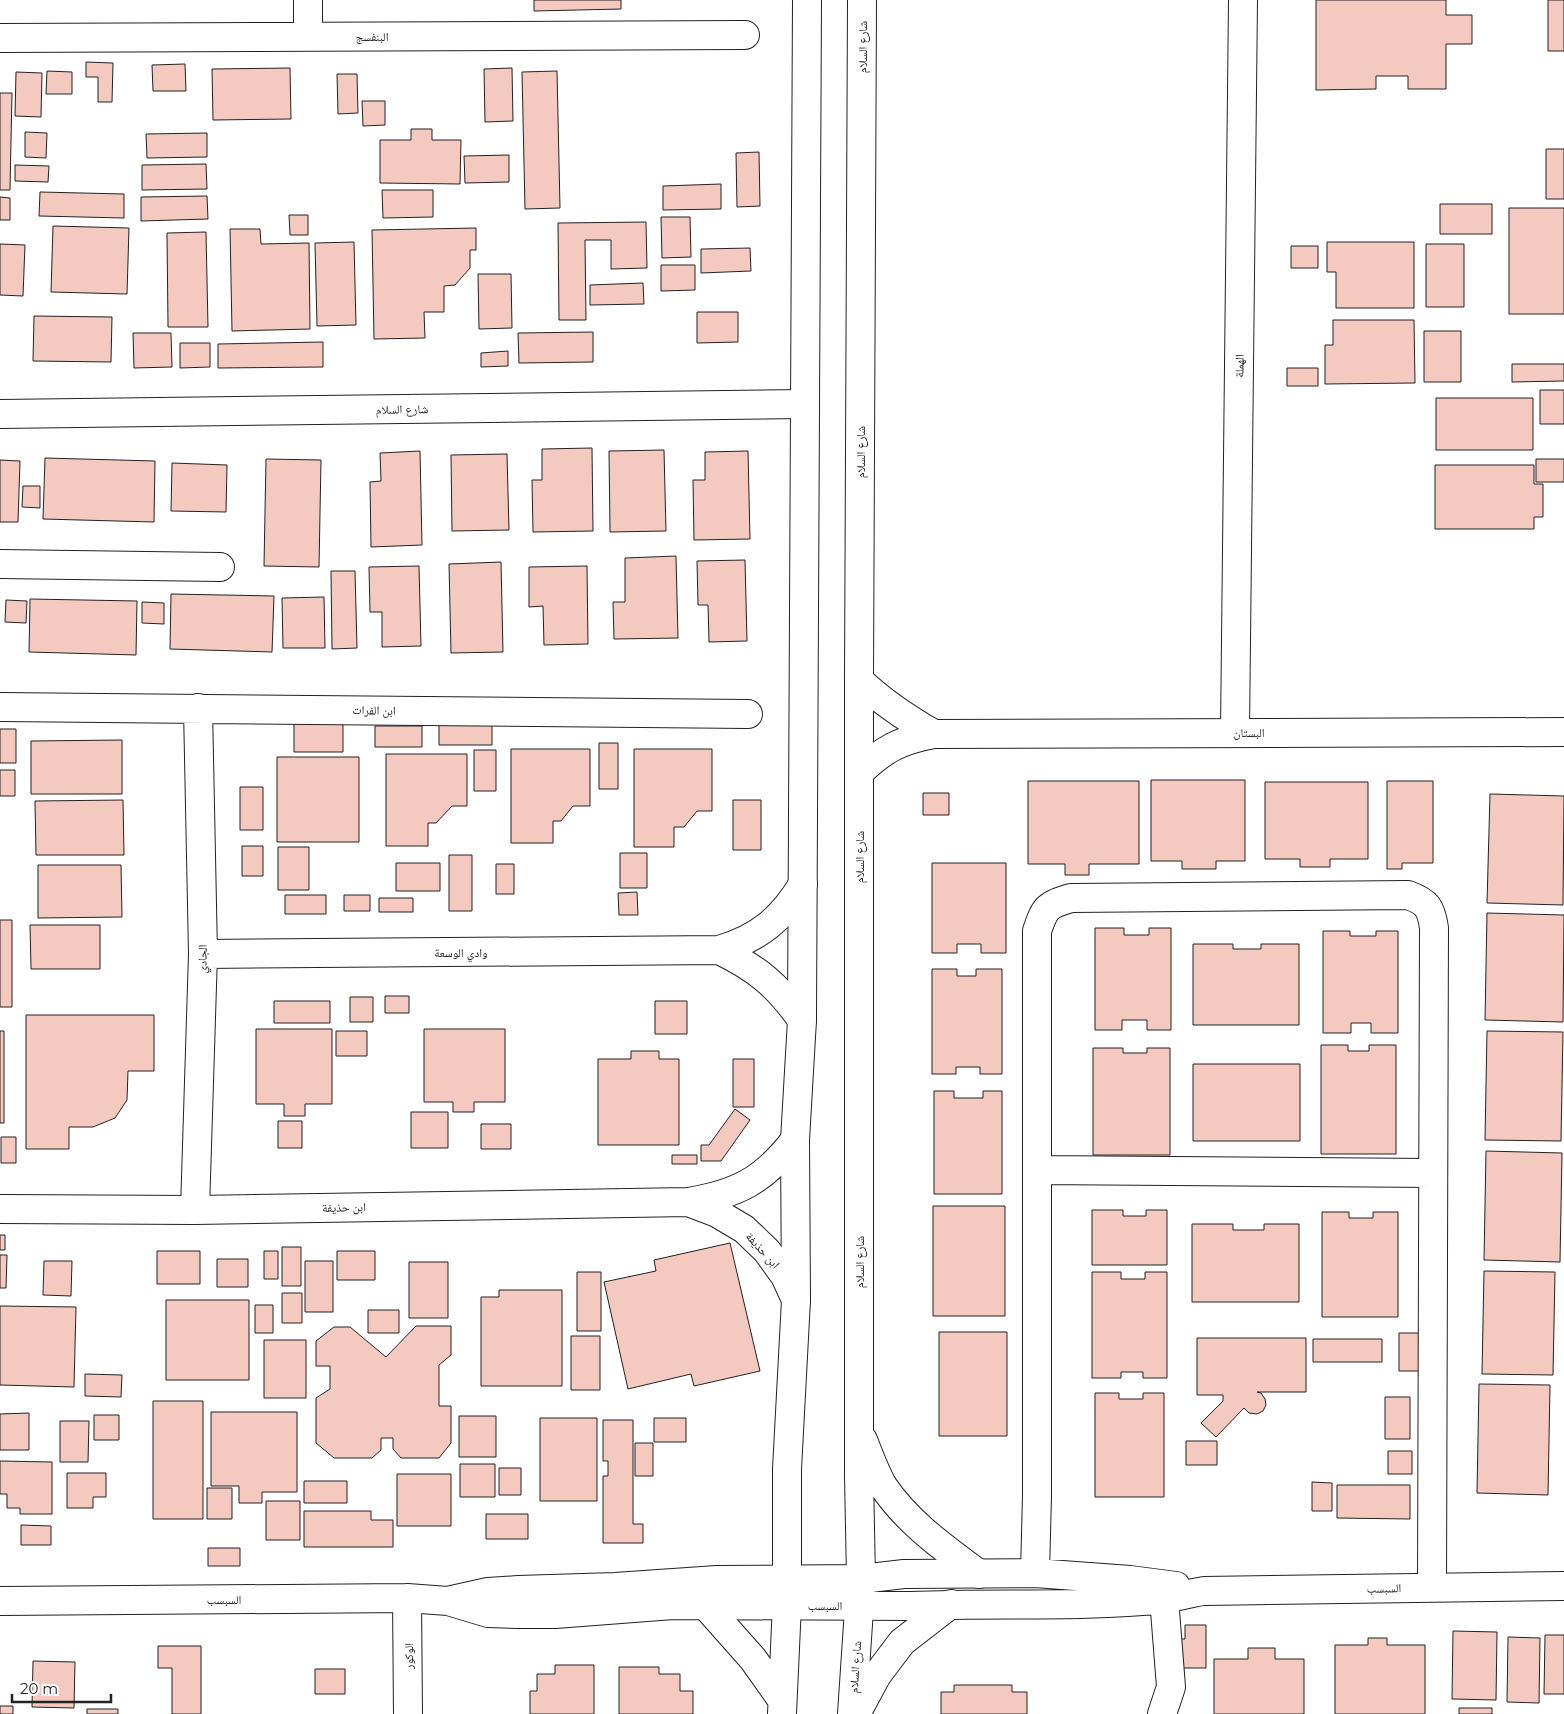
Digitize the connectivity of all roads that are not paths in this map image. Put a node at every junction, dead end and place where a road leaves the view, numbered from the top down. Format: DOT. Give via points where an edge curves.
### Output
graph roads {
  1 [pos="308,0"];
  2 [pos="807,0"];
  3 [pos="862,0"];
  4 [pos="1242,0"];
  5 [pos="745,35"];
  6 [pos="308,37"];
  7 [pos="0,38"];
  8 [pos="805,404"];
  9 [pos="0,414"];
  10 [pos="0,564"];
  11 [pos="220,567"];
  12 [pos="859,680"];
  13 [pos="0,708"];
  14 [pos="198,708"];
  15 [pos="748,714"];
  16 [pos="1234,732"];
  17 [pos="1564,732"];
  18 [pos="934,734"];
  19 [pos="859,773"];
  20 [pos="803,884"];
  21 [pos="719,950"];
  22 [pos="202,954"];
  23 [pos="802,1020"];
  24 [pos="795,1140"];
  25 [pos="1037,1170"];
  26 [pos="1432,1173"];
  27 [pos="688,1202"];
  28 [pos="0,1209"];
  29 [pos="195,1210"];
  30 [pos="796,1300"];
  31 [pos="859,1432"];
  32 [pos="1035,1573"];
  33 [pos="979,1574"];
  34 [pos="1564,1586"];
  35 [pos="1432,1588"];
  36 [pos="1204,1591"];
  37 [pos="787,1592"];
  38 [pos="860,1592"];
  39 [pos="408,1598"];
  40 [pos="1164,1598"];
  41 [pos="0,1601"];
  42 [pos="448,1601"];
  43 [pos="951,1604"];
  44 [pos="706,1606"];
  45 [pos="782,1707"];
  46 [pos="408,1714"];
  47 [pos="852,1714"];
  48 [pos="856,1714"];
  49 [pos="1162,1714"];
  1 -- 6 [label="street"];
  2 -- 8 [label="street"];
  3 -- 12 [label="street, شارع السلام"];
  4 -- 16 [label="street, الهملة"];
  5 -- 6 [label="street, البنفسج"];
  6 -- 7 [label="street, البنفسج"];
  8 -- 9 [label="street, شارع السلام"];
  8 -- 20 [label="street"];
  10 -- 11 [label="street"];
  12 -- 18 [label="street, البستان" via="881,701"];
  12 -- 19 [label="street, شارع السلام"];
  13 -- 14 [label="street, ابن الفرات"];
  14 -- 15 [label="street, ابن الفرات"];
  14 -- 22 [label="street, الجادي"];
  16 -- 17 [label="street, البستان"];
  16 -- 18 [label="street, البستان"];
  18 -- 19 [label="street, البستان" via="892,746"];
  19 -- 31 [label="street, شارع السلام"];
  20 -- 21 [label="street, وادي الوسعة" via="782,914 768,927 737,945"];
  20 -- 23 [label="street"];
  21 -- 22 [label="street, وادي الوسعة"];
  21 -- 23 [label="street, وادي الوسعة" via="744,962 767,979"];
  22 -- 29 [label="street, الجادي"];
  23 -- 24 [label="street"];
  24 -- 27 [label="street, ابن حذيفة" via="783,1156 752,1182 715,1198"];
  24 -- 30 [label="street"];
  25 -- 26 [label="street"];
  25 -- 26 [label="street" via="1037,931 1042,915 1052,903 1071,898 1408,895 1423,900 1432,912 1434,928"];
  25 -- 32 [label="street"];
  26 -- 35 [label="street"];
  27 -- 29 [label="street, ابن حذيفة"];
  27 -- 30 [label="street, ابن حذيفة" via="717,1213 750,1234 786,1276"];
  28 -- 29 [label="street, ابن حذيفة"];
  30 -- 37 [label="street" via="787,1469"];
  31 -- 33 [label="street" via="882,1484 905,1514"];
  31 -- 38 [label="street, شارع السلام"];
  32 -- 33 [label="street, السبسب"];
  32 -- 36 [label="street, السبسب" via="1130,1580"];
  33 -- 38 [label="street, السبسب" via="904,1574"];
  34 -- 35 [label="street, السبسب"];
  35 -- 36 [label="street, السبسب"];
  36 -- 40 [label="street, السبسب"];
  37 -- 38 [label="street, السبسب"];
  37 -- 42 [label="street, السبسب" via="717,1580 488,1592"];
  37 -- 44 [label="street, السبسب"];
  37 -- 45 [label="street"];
  38 -- 43 [label="street, السبسب" via="911,1606"];
  38 -- 47 [label="street, شارع السلام"];
  39 -- 41 [label="street, السبسب"];
  39 -- 42 [label="street, السبسب"];
  39 -- 46 [label="street, الوكور"];
  40 -- 43 [label="street, السبسب" via="1100,1603"];
  40 -- 49 [label="street" via="1171,1687"];
  42 -- 44 [label="street, السبسب" via="488,1613 518,1614"];
  43 -- 48 [label="street" via="902,1642"];
  44 -- 45 [label="street" via="753,1659"];
}
